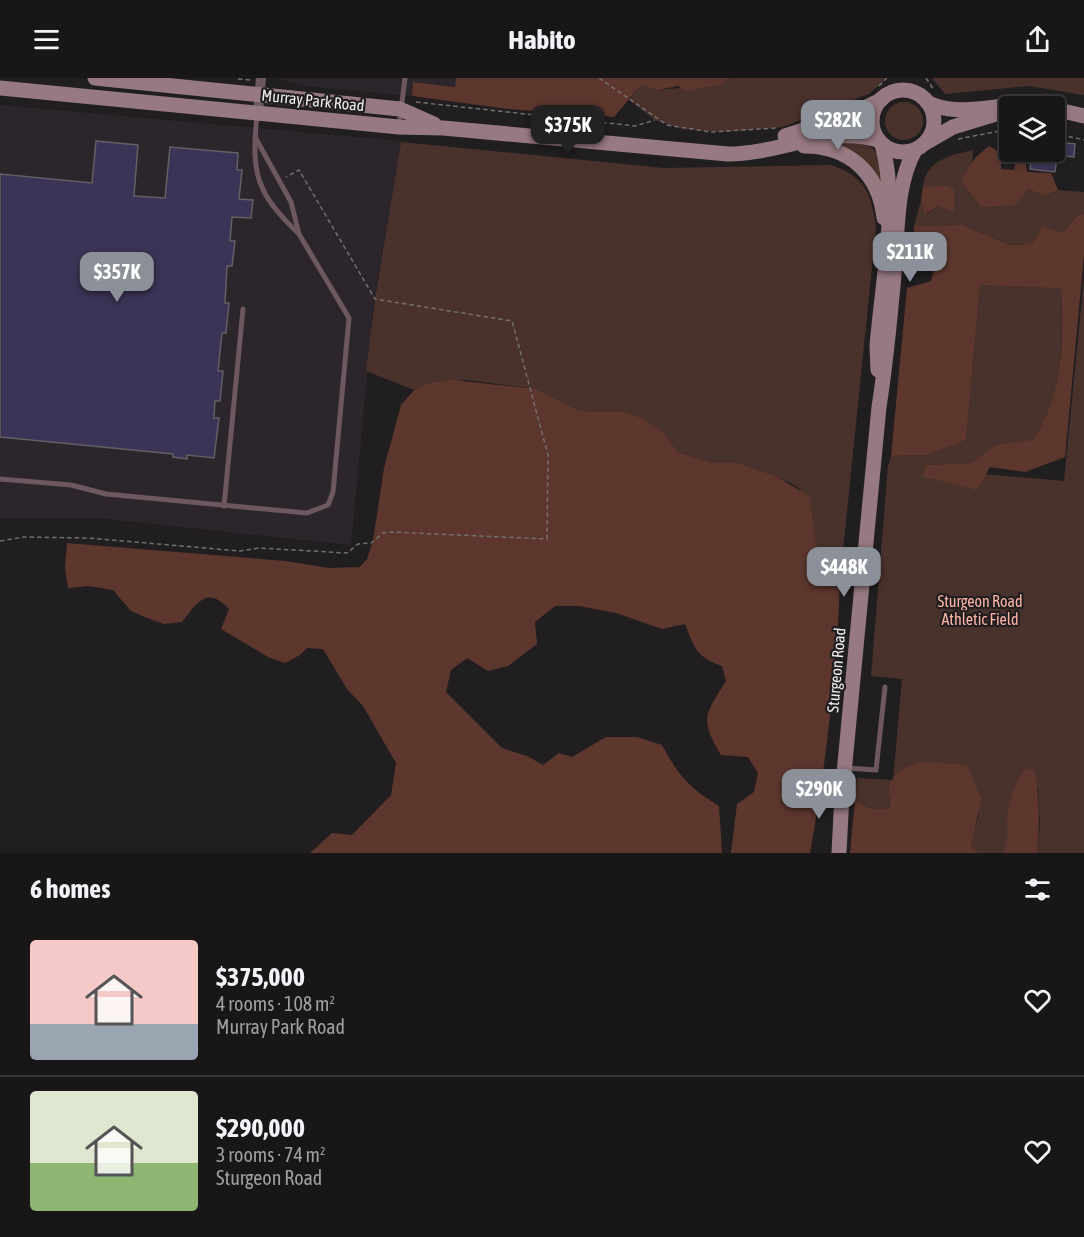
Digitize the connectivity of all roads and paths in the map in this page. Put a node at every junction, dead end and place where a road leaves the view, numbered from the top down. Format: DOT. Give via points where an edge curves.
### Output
graph roads {
  1 [pos="95,78"];
  2 [pos="405,78"];
  3 [pos="599,78"];
  4 [pos="886,78"];
  5 [pos="897,78"];
  6 [pos="917,78"];
  7 [pos="114,79"];
  8 [pos="237,79"];
  9 [pos="260,84"];
  10 [pos="0,88"];
  11 [pos="882,94"];
  12 [pos="923,99"];
  13 [pos="401,104"];
  14 [pos="999,105"];
  15 [pos="258,112"];
  16 [pos="1065,112"];
  17 [pos="999,114"];
  18 [pos="1084,116"];
  19 [pos="656,120"];
  20 [pos="399,127"];
  21 [pos="442,128"];
  22 [pos="782,128"];
  23 [pos="999,131"];
  24 [pos="956,134"];
  25 [pos="1065,136"];
  26 [pos="255,137"];
  27 [pos="1084,140"];
  28 [pos="880,142"];
  29 [pos="920,146"];
  30 [pos="779,147"];
  31 [pos="696,151"];
  32 [pos="285,177"];
  33 [pos="299,234"];
  34 [pos="886,236"];
  35 [pos="243,309"];
  36 [pos="879,407"];
  37 [pos="0,479"];
  38 [pos="224,506"];
  39 [pos="0,541"];
  40 [pos="885,687"];
  41 [pos="844,768"];
  42 [pos="842,794"];
  43 [pos="830,853"];
  44 [pos="839,853"];
  1 -- 7 [label="street, Murray Park Road"];
  2 -- 13 [label="lane"];
  3 -- 19 [label="path"];
  4 -- 11 [label="path"];
  5 -- 11 [label="street"];
  6 -- 12 [label="street"];
  7 -- 9 [label="street, Murray Park Road"];
  8 -- 9 [label="path"];
  9 -- 13 [label="street, Murray Park Road"];
  9 -- 15 [label="street"];
  10 -- 15 [label="street, Murray Park Road"];
  11 -- 12 [label="street" via="904,91"];
  11 -- 28 [label="street" via="872,119"];
  11 -- 31 [label="street, Murray Park Road" via="845,117 780,137"];
  12 -- 14 [label="street" via="950,111"];
  12 -- 29 [label="street" via="934,123"];
  13 -- 19 [label="path" via="636,126"];
  13 -- 20 [label="lane"];
  13 -- 21 [label="street, Murray Park Road"];
  15 -- 20 [label="street, Murray Park Road"];
  15 -- 26 [label="lane"];
  16 -- 18 [label="street"];
  17 -- 29 [label="street" via="953,127"];
  19 -- 22 [label="path" via="695,131"];
  20 -- 21 [label="street, Murray Park Road"];
  21 -- 31 [label="street, Murray Park Road"];
  23 -- 24 [label="path" via="961,140"];
  25 -- 27 [label="path"];
  26 -- 33 [label="lane" via="291,202"];
  26 -- 33 [label="lane" via="254,164 266,196 274,210"];
  28 -- 29 [label="street" via="898,152"];
  28 -- 30 [label="street, Murray Park Road" via="841,134"];
  28 -- 34 [label="street, Sturgeon Road" via="890,184"];
  29 -- 36 [label="street, Sturgeon Road" via="906,168 902,186 889,346"];
  30 -- 31 [label="street, Murray Park Road" via="740,154"];
  30 -- 34 [label="street" via="830,149 861,165 875,185"];
  32 -- 39 [label="path" via="299,170 375,299 512,321 548,455 548,539 390,532 346,553 165,546 88,538 24,537"];
  33 -- 38 [label="lane" via="349,318 332,499 322,509 306,513"];
  34 -- 36 [label="street, Sturgeon Road" via="877,346"];
  35 -- 38 [label="lane"];
  36 -- 41 [label="street, Sturgeon Road"];
  37 -- 38 [label="lane"];
  40 -- 41 [label="lane" via="876,770"];
  41 -- 42 [label="street, Sturgeon Road"];
  42 -- 43 [label="street, Sturgeon Road"];
  42 -- 44 [label="street, Sturgeon Road"];
}
